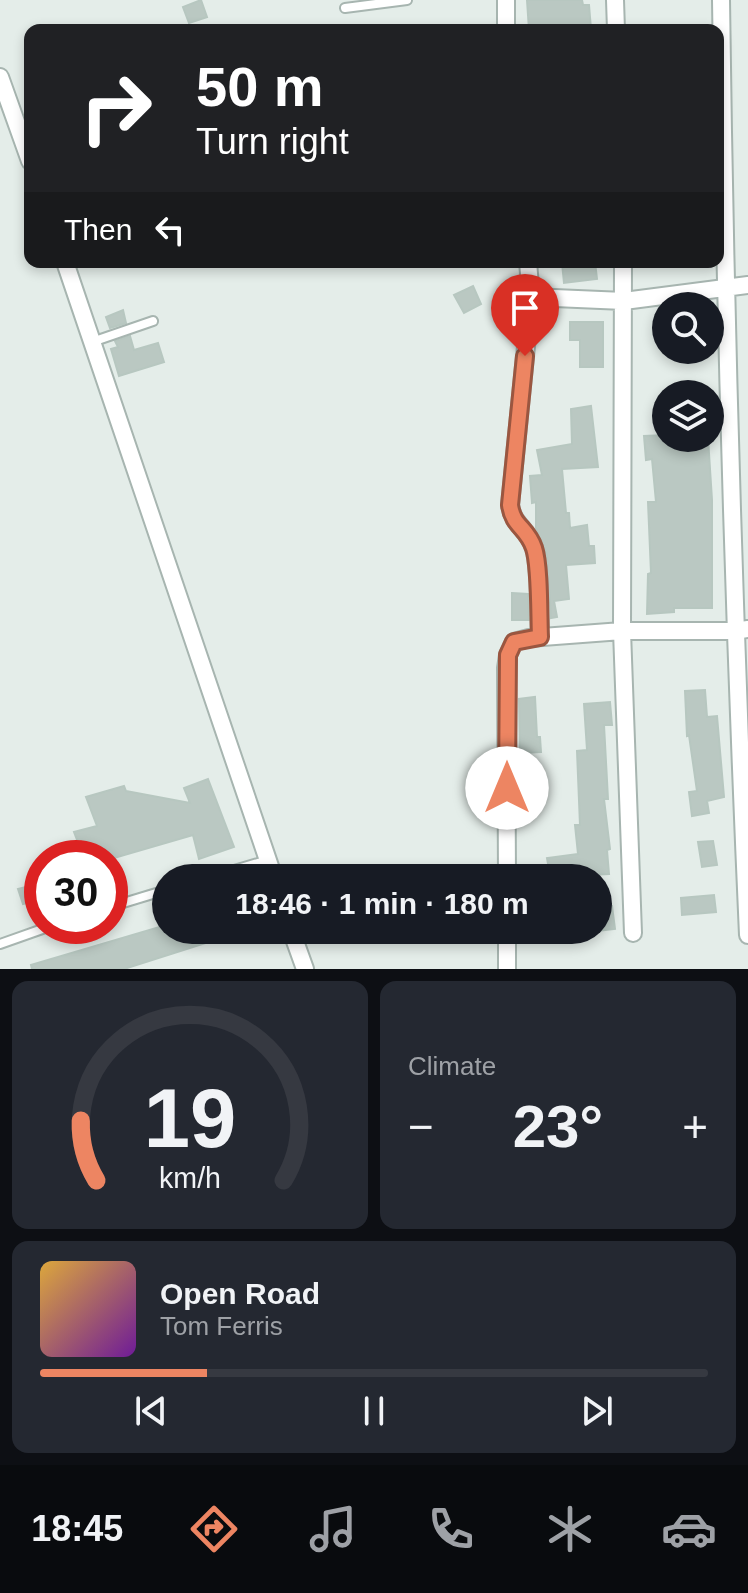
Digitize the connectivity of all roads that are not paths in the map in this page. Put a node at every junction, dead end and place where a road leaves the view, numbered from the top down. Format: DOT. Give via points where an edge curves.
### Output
graph roads {
  1 [pos="407,0"];
  2 [pos="506,0"];
  3 [pos="615,0"];
  4 [pos="721,0"];
  5 [pos="345,8"];
  6 [pos="506,24"];
  7 [pos="616,24"];
  8 [pos="721,24"];
  9 [pos="0,77"];
  10 [pos="24,144"];
  11 [pos="67,268"];
  12 [pos="529,268"];
  13 [pos="623,268"];
  14 [pos="724,268"];
  15 [pos="748,285"];
  16 [pos="724,288"];
  17 [pos="531,297"];
  18 [pos="624,301"];
  19 [pos="153,321"];
  20 [pos="91,343"];
  21 [pos="741,630"];
  22 [pos="622,631"];
  23 [pos="540,637"];
  24 [pos="268,860"];
  25 [pos="254,864"];
  26 [pos="269,864"];
  27 [pos="507,864"];
  28 [pos="152,894"];
  29 [pos="128,902"];
  30 [pos="633,933"];
  31 [pos="748,935"];
  32 [pos="24,936"];
  33 [pos="0,944"];
  34 [pos="296,944"];
  35 [pos="507,944"];
  36 [pos="305,969"];
  37 [pos="507,969"];
  1 -- 5 [label="lane"];
  2 -- 6 [label="street"];
  3 -- 7 [label="street"];
  4 -- 8 [label="street"];
  9 -- 10 [label="street"];
  11 -- 20 [label="street"];
  12 -- 17 [label="street"];
  13 -- 18 [label="street"];
  14 -- 16 [label="street"];
  15 -- 16 [label="street"];
  16 -- 18 [label="street"];
  16 -- 21 [label="street"];
  17 -- 18 [label="street"];
  17 -- 23 [label="street" via="510,505 511,517 535,550"];
  18 -- 22 [label="street"];
  19 -- 20 [label="lane"];
  20 -- 24 [label="street"];
  21 -- 22 [label="street"];
  21 -- 31 [label="street"];
  22 -- 23 [label="street"];
  22 -- 30 [label="street"];
  23 -- 27 [label="street" via="514,642 508,655"];
  24 -- 25 [label="lane"];
  24 -- 26 [label="street"];
  28 -- 29 [label="lane"];
  32 -- 33 [label="lane"];
  34 -- 36 [label="street"];
  35 -- 37 [label="street"];
}
